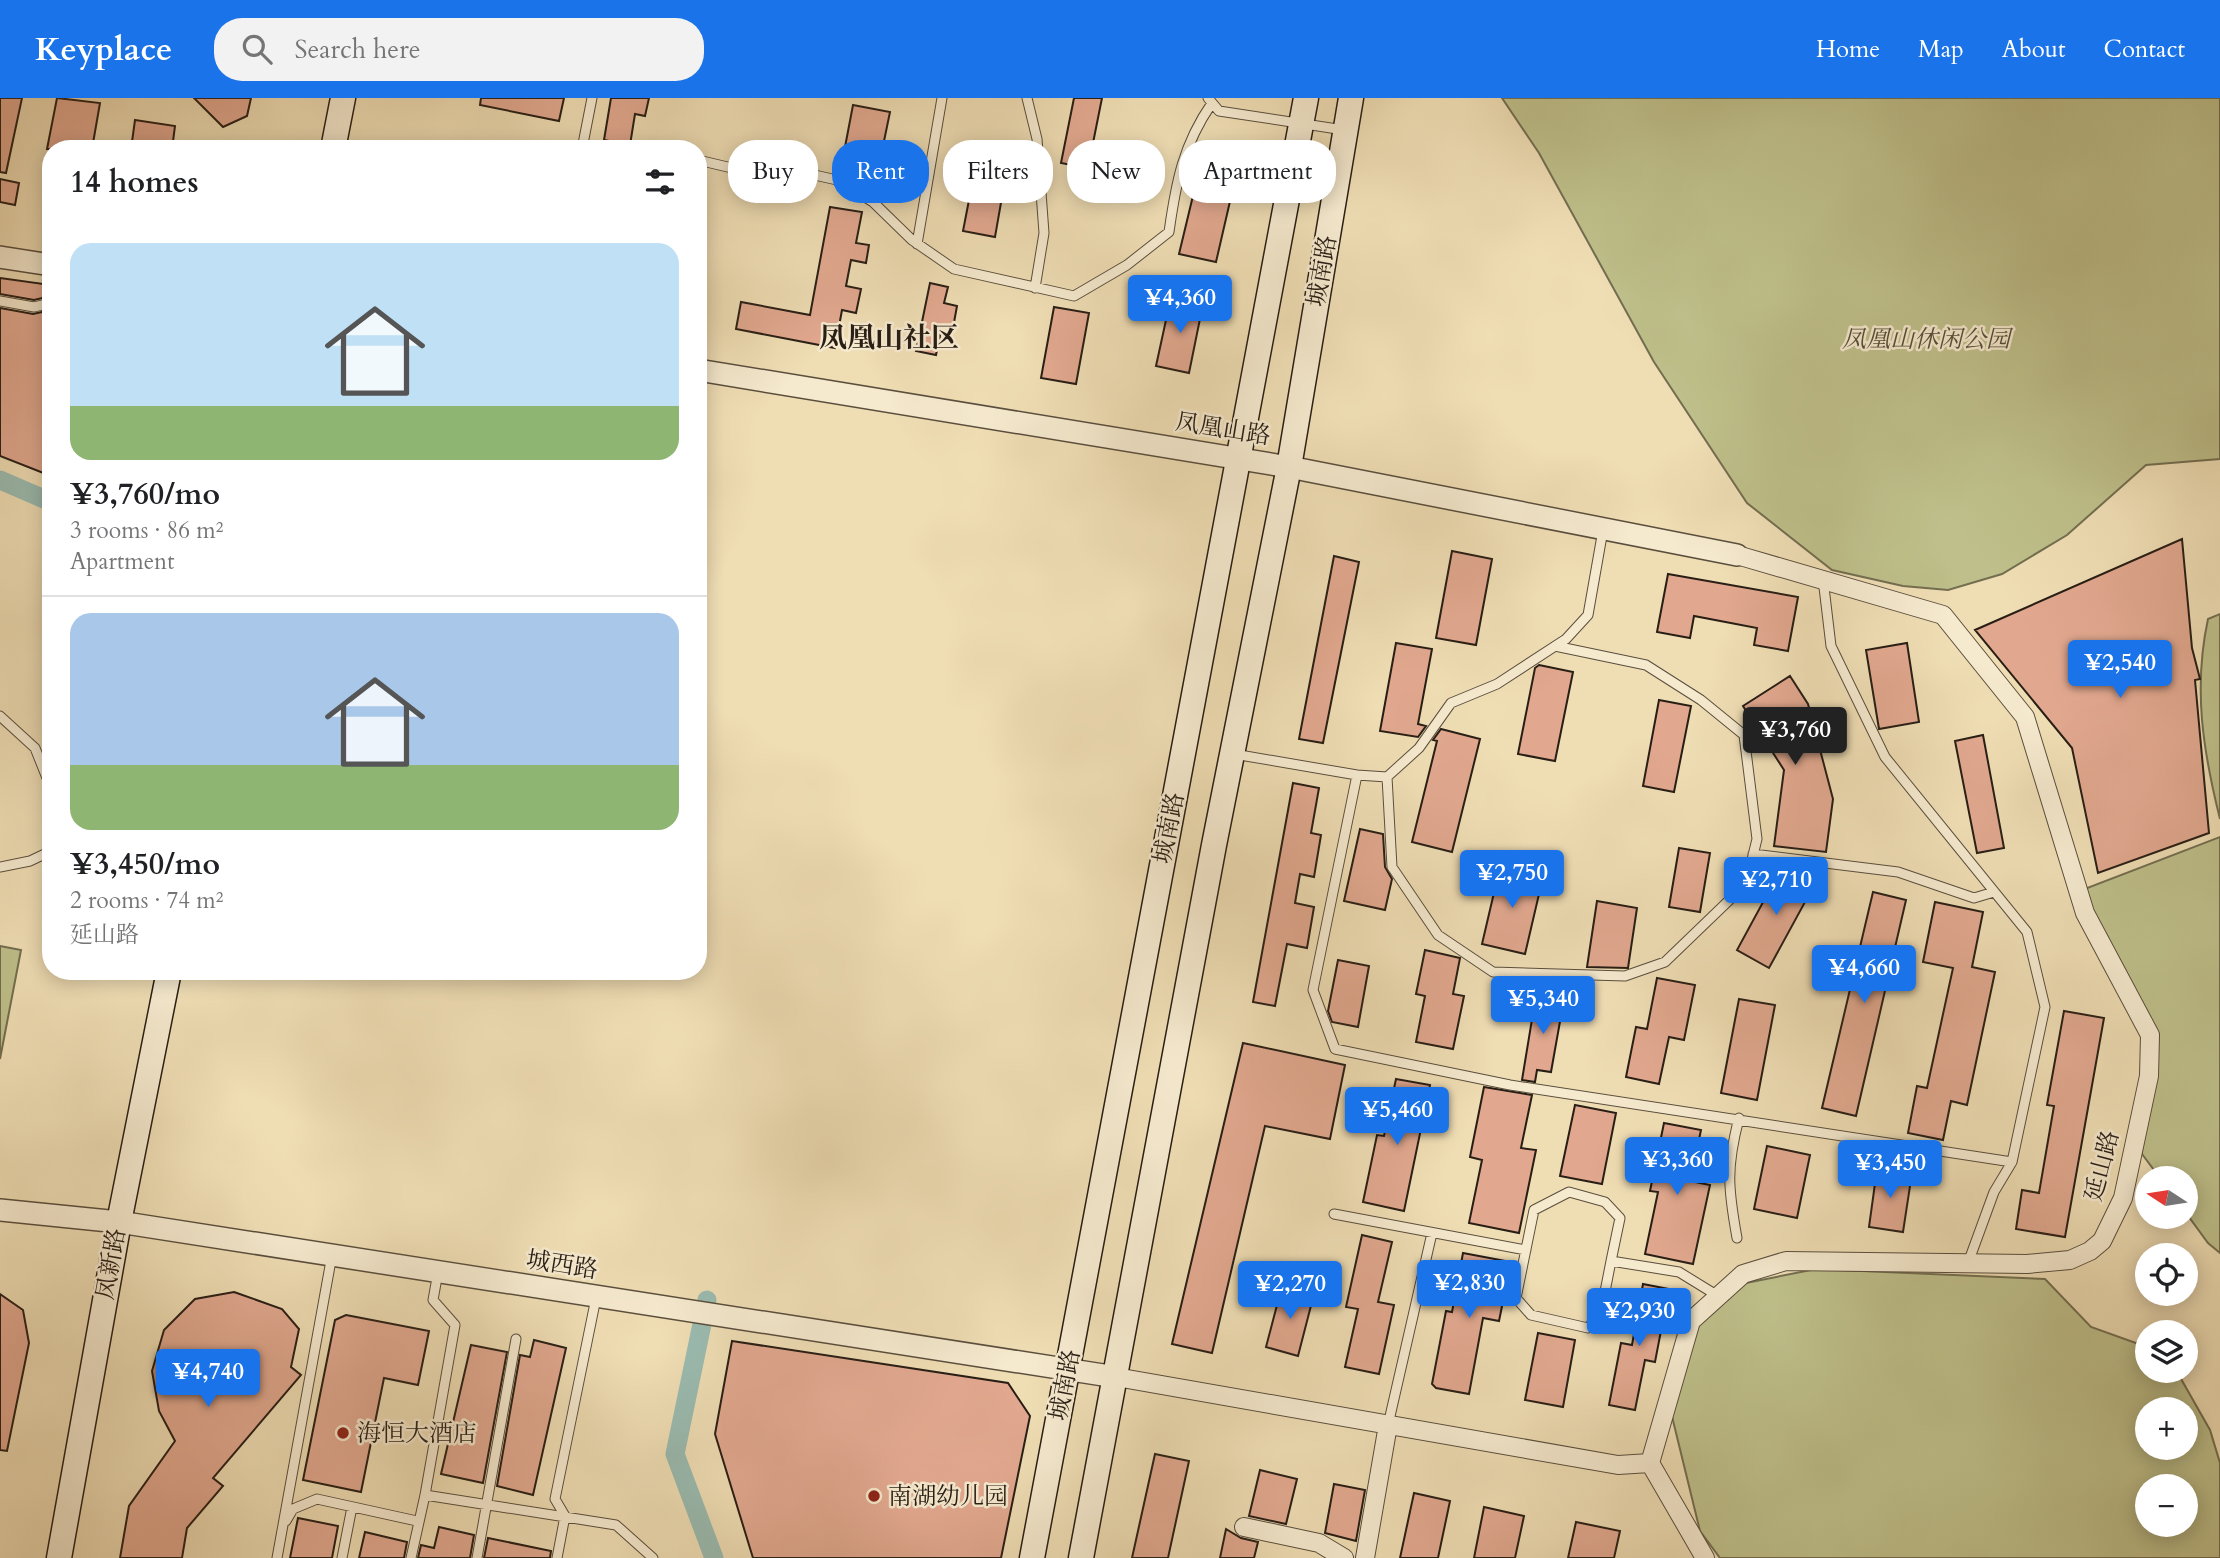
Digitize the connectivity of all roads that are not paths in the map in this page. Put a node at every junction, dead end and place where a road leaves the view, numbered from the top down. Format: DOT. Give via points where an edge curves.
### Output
graph roads {
  1 [pos="343,98"];
  2 [pos="592,98"];
  3 [pos="942,98"];
  4 [pos="1027,98"];
  5 [pos="1306,98"];
  6 [pos="1351,98"];
  7 [pos="1210,100"];
  8 [pos="1301,124"];
  9 [pos="1346,131"];
  10 [pos="335,140"];
  11 [pos="584,140"];
  12 [pos="707,162"];
  13 [pos="917,244"];
  14 [pos="0,257"];
  15 [pos="42,264"];
  16 [pos="1035,288"];
  17 [pos="0,301"];
  18 [pos="42,305"];
  19 [pos="707,371"];
  20 [pos="1238,458"];
  21 [pos="1289,467"];
  22 [pos="1603,529"];
  23 [pos="1737,555"];
  24 [pos="1823,576"];
  25 [pos="1555,646"];
  26 [pos="0,716"];
  27 [pos="1233,754"];
  28 [pos="42,767"];
  29 [pos="1357,775"];
  30 [pos="1387,776"];
  31 [pos="1753,854"];
  32 [pos="42,855"];
  33 [pos="0,867"];
  34 [pos="1994,892"];
  35 [pos="167,980"];
  36 [pos="1738,1118"];
  37 [pos="2012,1162"];
  38 [pos="0,1210"];
  39 [pos="1334,1214"];
  40 [pos="119,1222"];
  41 [pos="1432,1233"];
  42 [pos="1737,1238"];
  43 [pos="1526,1250"];
  44 [pos="332,1255"];
  45 [pos="1611,1261"];
  46 [pos="1968,1263"];
  47 [pos="438,1272"];
  48 [pos="1718,1296"];
  49 [pos="597,1297"];
  50 [pos="516,1339"];
  51 [pos="1068,1370"];
  52 [pos="1116,1377"];
  53 [pos="1388,1425"];
  54 [pos="1650,1463"];
  55 [pos="425,1495"];
  56 [pos="487,1504"];
  57 [pos="352,1507"];
  58 [pos="565,1516"];
  59 [pos="417,1521"];
  60 [pos="1244,1527"];
  61 [pos="282,1528"];
  62 [pos="59,1558"];
  63 [pos="276,1558"];
  64 [pos="342,1558"];
  65 [pos="411,1558"];
  66 [pos="477,1558"];
  67 [pos="557,1558"];
  68 [pos="653,1558"];
  69 [pos="1032,1558"];
  70 [pos="1081,1558"];
  71 [pos="1344,1558"];
  72 [pos="1366,1558"];
  73 [pos="1705,1558"];
  1 -- 10 [label="main road"];
  2 -- 11 [label="lane"];
  3 -- 13 [label="lane"];
  4 -- 16 [label="lane" via="1037,139 1044,233"];
  5 -- 8 [label="main road, 城南路"];
  6 -- 9 [label="main road, 城南路"];
  7 -- 8 [label="lane" via="1219,111"];
  7 -- 16 [label="lane" via="1193,130 1176,184 1169,232 1127,265 1074,296"];
  8 -- 9 [label="lane"];
  8 -- 20 [label="main road, 城南路"];
  9 -- 21 [label="main road, 城南路"];
  12 -- 13 [label="lane" via="753,173 810,174 837,180 873,202"];
  13 -- 16 [label="lane" via="954,269"];
  14 -- 15 [label="street"];
  17 -- 18 [label="lane"];
  19 -- 20 [label="street, 凤凰山路"];
  20 -- 21 [label="street, 凤凰山路"];
  20 -- 51 [label="main road, 城南路"];
  21 -- 22 [label="street, 凤凰山路"];
  21 -- 27 [label="main road, 城南路"];
  22 -- 23 [label="street, 凤凰山路"];
  22 -- 25 [label="lane" via="1588,615"];
  23 -- 24 [label="street"];
  24 -- 34 [label="lane" via="1831,646 1885,758"];
  24 -- 46 [label="street, 延山路" via="1943,615 2025,717 2085,913 2150,1035 2149,1076 2123,1198 2102,1241 2070,1260"];
  25 -- 30 [label="lane" via="1497,684 1451,703 1419,748"];
  25 -- 31 [label="lane" via="1646,666 1701,700 1744,735 1757,839"];
  26 -- 28 [label="lane" via="34,748"];
  27 -- 29 [label="lane"];
  27 -- 52 [label="main road, 城南路"];
  29 -- 30 [label="lane"];
  29 -- 36 [label="lane" via="1313,990 1335,1049 1510,1085"];
  30 -- 31 [label="lane" via="1392,867 1438,935 1493,972 1625,976 1665,962 1746,884"];
  31 -- 34 [label="lane" via="1898,872 1974,898"];
  32 -- 33 [label="lane"];
  34 -- 37 [label="lane" via="2027,932 2045,1007"];
  35 -- 40 [label="main road, 凤新路"];
  36 -- 37 [label="lane"];
  36 -- 42 [label="lane" via="1728,1158"];
  37 -- 46 [label="lane" via="1994,1192"];
  38 -- 40 [label="street, 城西路"];
  39 -- 41 [label="lane"];
  40 -- 44 [label="street, 城西路"];
  40 -- 62 [label="main road, 凤新路"];
  41 -- 43 [label="lane"];
  41 -- 53 [label="lane"];
  43 -- 45 [label="lane" via="1534,1210 1569,1192 1605,1202 1620,1218"];
  43 -- 45 [label="lane" via="1516,1298 1531,1315 1588,1328 1601,1312"];
  44 -- 47 [label="street, 城西路"];
  44 -- 61 [label="lane"];
  45 -- 48 [label="lane" via="1679,1272"];
  46 -- 48 [label="street, 延山路" via="1786,1261 1743,1273"];
  47 -- 49 [label="street, 城西路"];
  47 -- 55 [label="lane" via="433,1300 455,1325"];
  48 -- 54 [label="street, 延山路" via="1691,1321"];
  49 -- 51 [label="street, 城西路"];
  49 -- 58 [label="lane" via="555,1499"];
  50 -- 56 [label="lane"];
  51 -- 52 [label="street, 城西路"];
  51 -- 69 [label="main road, 城南路"];
  52 -- 53 [label="street"];
  52 -- 70 [label="main road, 城南路"];
  53 -- 54 [label="street" via="1618,1465"];
  53 -- 72 [label="street"];
  54 -- 73 [label="street"];
  55 -- 56 [label="lane"];
  55 -- 59 [label="lane"];
  56 -- 58 [label="lane"];
  56 -- 66 [label="lane"];
  57 -- 59 [label="lane"];
  57 -- 61 [label="lane" via="317,1499 293,1509"];
  57 -- 64 [label="lane"];
  58 -- 67 [label="lane"];
  58 -- 68 [label="lane" via="616,1525"];
  59 -- 65 [label="lane"];
  60 -- 71 [label="street" via="1320,1544"];
  61 -- 63 [label="lane"];
}
